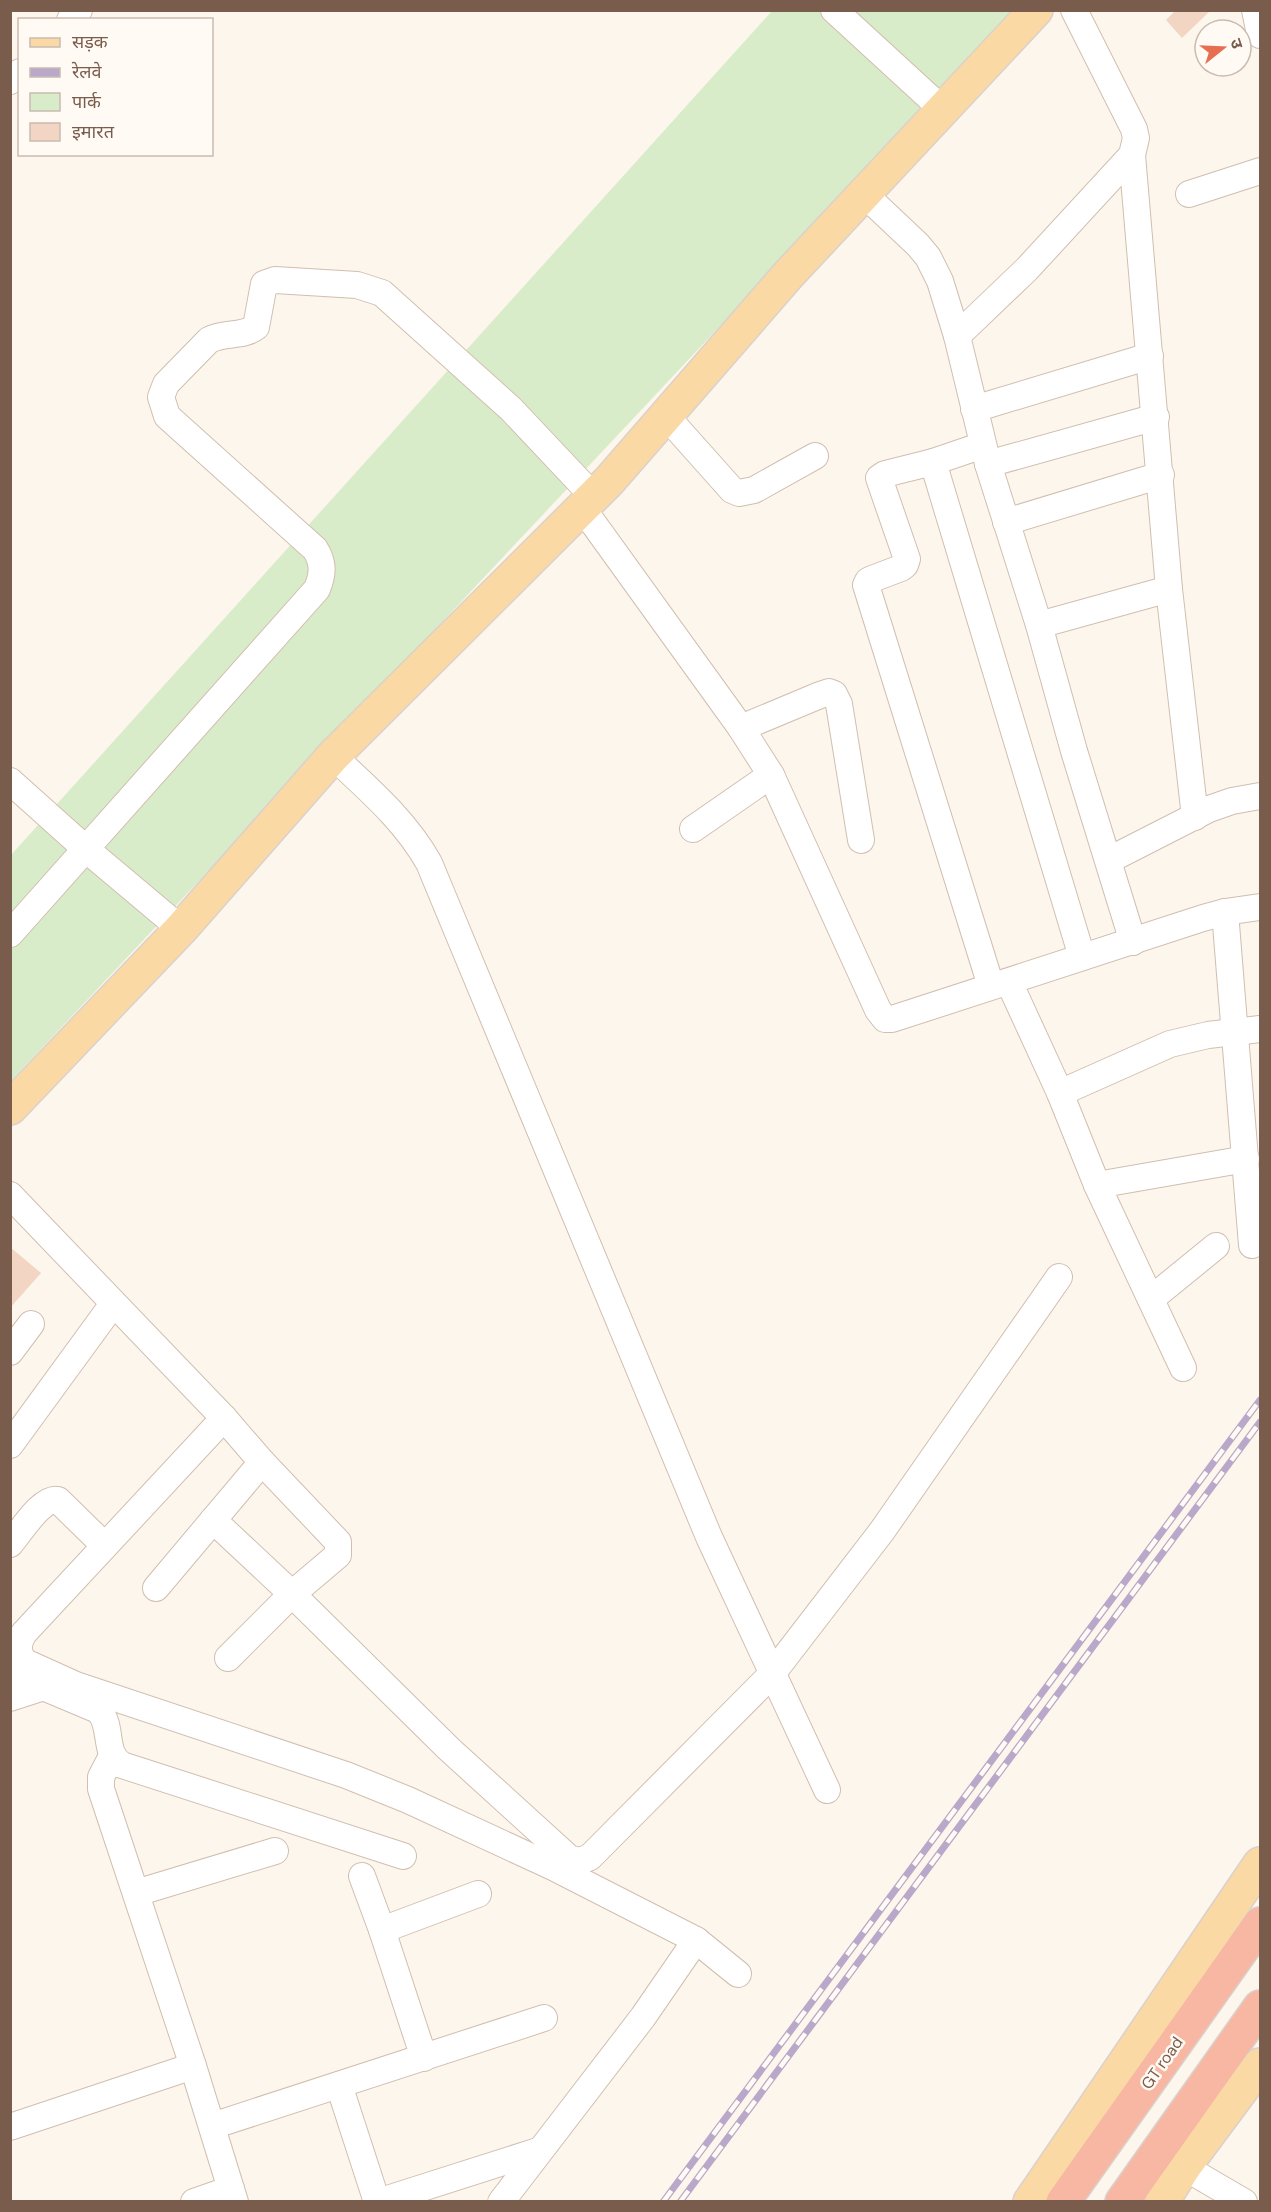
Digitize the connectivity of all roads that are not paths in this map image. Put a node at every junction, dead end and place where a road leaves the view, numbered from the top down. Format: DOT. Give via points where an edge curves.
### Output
graph roads {
  1 [pos="834,10"];
  2 [pos="1036,10"];
  3 [pos="1074,10"];
  4 [pos="1255,10"];
  5 [pos="1260,35"];
  6 [pos="943,110"];
  7 [pos="1132,155"];
  8 [pos="1260,171"];
  9 [pos="864,194"];
  10 [pos="1189,194"];
  11 [pos="957,336"];
  12 [pos="1150,356"];
  13 [pos="974,409"];
  14 [pos="666,416"];
  15 [pos="1156,417"];
  16 [pos="985,454"];
  17 [pos="815,456"];
  18 [pos="933,462"];
  19 [pos="1161,475"];
  20 [pos="589,502"];
  21 [pos="1006,522"];
  22 [pos="1169,589"];
  23 [pos="1039,626"];
  24 [pos="741,728"];
  25 [pos="333,756"];
  26 [pos="771,775"];
  27 [pos="10,781"];
  28 [pos="1260,796"];
  29 [pos="1195,817"];
  30 [pos="693,829"];
  31 [pos="861,840"];
  32 [pos="87,850"];
  33 [pos="1109,860"];
  34 [pos="1260,907"];
  35 [pos="1225,912"];
  36 [pos="181,929"];
  37 [pos="10,934"];
  38 [pos="1133,942"];
  39 [pos="1082,957"];
  40 [pos="1000,984"];
  41 [pos="1248,1030"];
  42 [pos="1060,1093"];
  43 [pos="10,1108"];
  44 [pos="1246,1159"];
  45 [pos="1097,1185"];
  46 [pos="10,1196"];
  47 [pos="1252,1245"];
  48 [pos="1216,1246"];
  49 [pos="1059,1277"];
  50 [pos="1151,1299"];
  51 [pos="113,1304"];
  52 [pos="31,1324"];
  53 [pos="10,1352"];
  54 [pos="1183,1368"];
  55 [pos="224,1418"];
  56 [pos="10,1445"];
  57 [pos="262,1462"];
  58 [pos="213,1520"];
  59 [pos="10,1544"];
  60 [pos="104,1545"];
  61 [pos="156,1588"];
  62 [pos="292,1594"];
  63 [pos="228,1658"];
  64 [pos="10,1673"];
  65 [pos="772,1674"];
  66 [pos="44,1687"];
  67 [pos="10,1698"];
  68 [pos="112,1755"];
  69 [pos="827,1790"];
  70 [pos="275,1851"];
  71 [pos="402,1856"];
  72 [pos="1260,1864"];
  73 [pos="362,1876"];
  74 [pos="136,1893"];
  75 [pos="478,1894"];
  76 [pos="1260,1924"];
  77 [pos="382,1930"];
  78 [pos="696,1940"];
  79 [pos="738,1974"];
  80 [pos="1260,2007"];
  81 [pos="544,2018"];
  82 [pos="424,2058"];
  83 [pos="1260,2065"];
  84 [pos="193,2066"];
  85 [pos="339,2085"];
  86 [pos="212,2126"];
  87 [pos="10,2127"];
  88 [pos="538,2151"];
  89 [pos="1184,2167"];
  90 [pos="233,2195"];
  91 [pos="194,2202"];
  92 [pos="378,2202"];
  93 [pos="501,2202"];
  94 [pos="1030,2202"];
  95 [pos="1063,2202"];
  96 [pos="1122,2202"];
  97 [pos="1162,2202"];
  98 [pos="1244,2202"];
  1 -- 6 [label="street"];
  2 -- 6 [label="main road"];
  3 -- 7 [label="street" via="1134,129"];
  4 -- 5 [label="street"];
  6 -- 9 [label="main road"];
  7 -- 11 [label="street" via="1027,269"];
  7 -- 12 [label="street"];
  8 -- 10 [label="street"];
  9 -- 11 [label="street" via="928,257"];
  9 -- 14 [label="main road"];
  11 -- 13 [label="street"];
  12 -- 13 [label="street"];
  12 -- 15 [label="street"];
  13 -- 16 [label="street"];
  14 -- 17 [label="street" via="732,490 739,493 754,490"];
  14 -- 20 [label="main road"];
  15 -- 16 [label="street"];
  15 -- 19 [label="street"];
  16 -- 18 [label="street"];
  16 -- 21 [label="street"];
  18 -- 39 [label="street"];
  18 -- 40 [label="street" via="879,478 907,559 901,568 866,585"];
  19 -- 21 [label="street"];
  19 -- 22 [label="street"];
  20 -- 24 [label="street"];
  20 -- 25 [label="main road"];
  20 -- 32 [label="street" via="511,409 382,293 357,285 276,280 264,285 256,327 209,340 166,384 160,398 167,416 315,549 321,558 322,577 317,589"];
  21 -- 23 [label="street"];
  22 -- 23 [label="street"];
  22 -- 29 [label="street"];
  23 -- 33 [label="street"];
  24 -- 26 [label="street"];
  24 -- 31 [label="street" via="829,692 834,694 839,704"];
  25 -- 36 [label="main road"];
  25 -- 65 [label="street" via="398,819 429,864 709,1537"];
  26 -- 30 [label="street"];
  26 -- 40 [label="street" via="885,1019"];
  27 -- 32 [label="street"];
  28 -- 29 [label="street" via="1232,801"];
  29 -- 33 [label="street"];
  32 -- 36 [label="street"];
  32 -- 37 [label="street"];
  33 -- 38 [label="street"];
  34 -- 35 [label="street"];
  35 -- 38 [label="street"];
  35 -- 41 [label="street"];
  36 -- 43 [label="main road"];
  38 -- 39 [label="street"];
  39 -- 40 [label="street"];
  40 -- 42 [label="street"];
  41 -- 42 [label="street" via="1170,1044"];
  41 -- 44 [label="street"];
  42 -- 45 [label="street"];
  44 -- 45 [label="street"];
  44 -- 47 [label="street"];
  45 -- 50 [label="street"];
  46 -- 51 [label="street"];
  48 -- 50 [label="street"];
  49 -- 65 [label="street" via="882,1531"];
  50 -- 54 [label="street"];
  51 -- 55 [label="street"];
  51 -- 56 [label="street"];
  52 -- 53 [label="street"];
  55 -- 57 [label="street"];
  55 -- 60 [label="street"];
  57 -- 58 [label="street"];
  57 -- 62 [label="street" via="339,1546 338,1555"];
  58 -- 61 [label="street"];
  58 -- 62 [label="street"];
  59 -- 60 [label="street" via="44,1502 53,1499"];
  60 -- 78 [label="street" via="24,1633 19,1648 26,1662 76,1685 346,1775 408,1800 553,1867"];
  62 -- 63 [label="street"];
  62 -- 65 [label="street" via="449,1749 576,1861 590,1857"];
  64 -- 66 [label="street"];
  65 -- 69 [label="street"];
  66 -- 67 [label="street"];
  66 -- 68 [label="street" via="102,1714"];
  68 -- 71 [label="street" via="133,1769"];
  68 -- 74 [label="street" via="100,1783"];
  70 -- 74 [label="street"];
  72 -- 94 [label="main road"];
  73 -- 77 [label="street"];
  74 -- 84 [label="street"];
  75 -- 77 [label="street"];
  76 -- 95 [label="highway, GT road"];
  77 -- 82 [label="street"];
  78 -- 79 [label="street"];
  78 -- 88 [label="street" via="644,2018"];
  80 -- 96 [label="highway"];
  81 -- 82 [label="street"];
  82 -- 85 [label="street"];
  83 -- 89 [label="main road"];
  84 -- 86 [label="street"];
  84 -- 87 [label="street"];
  85 -- 86 [label="street"];
  85 -- 92 [label="street"];
  86 -- 90 [label="street"];
  88 -- 92 [label="street"];
  88 -- 93 [label="street"];
  89 -- 97 [label="main road"];
  89 -- 98 [label="street"];
  90 -- 91 [label="street"];
}
